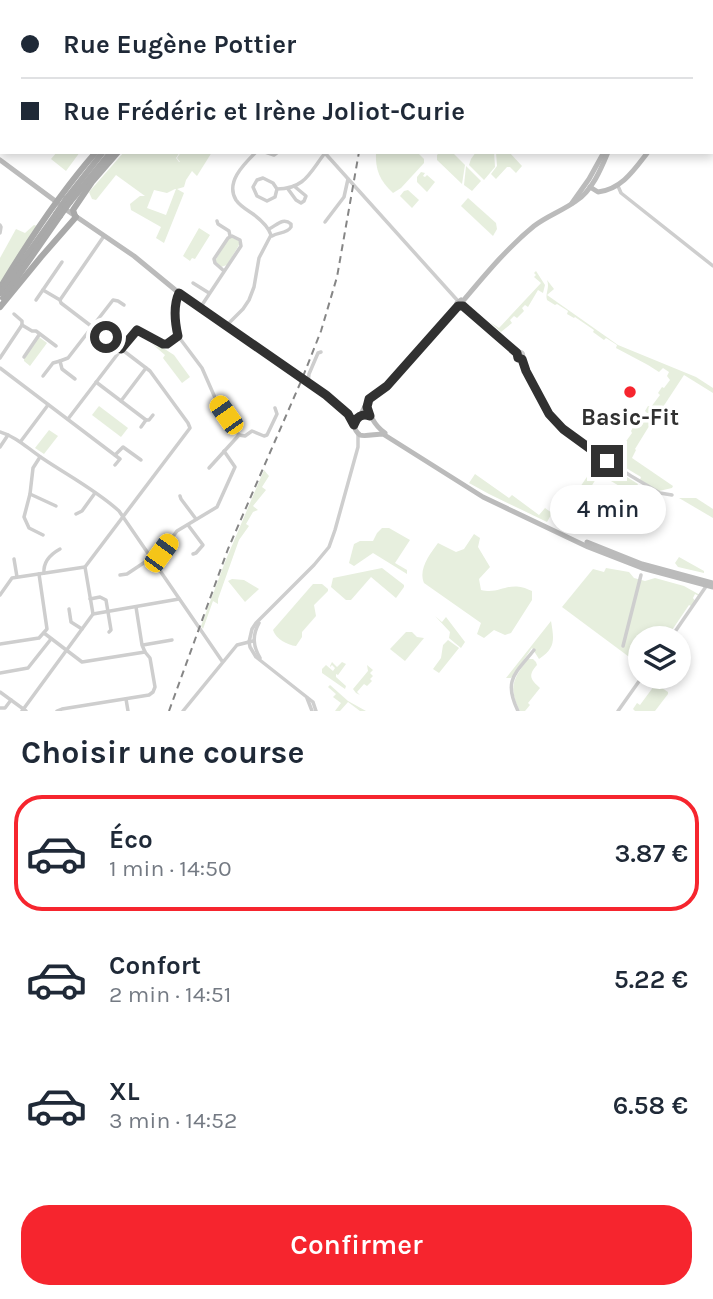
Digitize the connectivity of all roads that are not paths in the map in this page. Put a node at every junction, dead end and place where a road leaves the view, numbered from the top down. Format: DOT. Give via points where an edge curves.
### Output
graph roads {
  1 [pos="95,154"];
  2 [pos="101,154"];
  3 [pos="109,154"];
  4 [pos="116,154"];
  5 [pos="254,154"];
  6 [pos="324,154"];
  7 [pos="326,154"];
  8 [pos="605,154"];
  9 [pos="644,154"];
  10 [pos="0,160"];
  11 [pos="596,174"];
  12 [pos="348,179"];
  13 [pos="592,185"];
  14 [pos="294,186"];
  15 [pos="618,187"];
  16 [pos="277,189"];
  17 [pos="288,189"];
  18 [pos="66,198"];
  19 [pos="55,201"];
  20 [pos="572,203"];
  21 [pos="68,211"];
  22 [pos="58,215"];
  23 [pos="76,217"];
  24 [pos="217,221"];
  25 [pos="325,222"];
  26 [pos="1,226"];
  27 [pos="269,229"];
  28 [pos="0,233"];
  29 [pos="104,236"];
  30 [pos="229,236"];
  31 [pos="271,237"];
  32 [pos="62,262"];
  33 [pos="713,266"];
  34 [pos="224,271"];
  35 [pos="193,282"];
  36 [pos="0,288"];
  37 [pos="43,290"];
  38 [pos="0,293"];
  39 [pos="179,293"];
  40 [pos="209,293"];
  41 [pos="36,300"];
  42 [pos="60,300"];
  43 [pos="460,303"];
  44 [pos="0,305"];
  45 [pos="124,305"];
  46 [pos="200,308"];
  47 [pos="14,314"];
  48 [pos="22,325"];
  49 [pos="226,326"];
  50 [pos="92,327"];
  51 [pos="39,335"];
  52 [pos="178,336"];
  53 [pos="56,346"];
  54 [pos="121,349"];
  55 [pos="321,352"];
  56 [pos="24,357"];
  57 [pos="0,358"];
  58 [pos="60,361"];
  59 [pos="0,368"];
  60 [pos="146,368"];
  61 [pos="43,376"];
  62 [pos="75,379"];
  63 [pos="96,382"];
  64 [pos="308,383"];
  65 [pos="121,401"];
  66 [pos="368,401"];
  67 [pos="48,405"];
  68 [pos="275,408"];
  69 [pos="348,414"];
  70 [pos="153,415"];
  71 [pos="359,416"];
  72 [pos="370,416"];
  73 [pos="68,419"];
  74 [pos="146,420"];
  75 [pos="354,425"];
  76 [pos="376,425"];
  77 [pos="141,427"];
  78 [pos="0,432"];
  79 [pos="357,433"];
  80 [pos="8,435"];
  81 [pos="239,435"];
  82 [pos="370,435"];
  83 [pos="21,441"];
  84 [pos="0,447"];
  85 [pos="358,447"];
  86 [pos="224,451"];
  87 [pos="116,455"];
  88 [pos="40,457"];
  89 [pos="141,460"];
  90 [pos="116,466"];
  91 [pos="209,468"];
  92 [pos="95,493"];
  93 [pos="30,494"];
  94 [pos="672,495"];
  95 [pos="180,496"];
  96 [pos="56,506"];
  97 [pos="76,514"];
  98 [pos="123,516"];
  99 [pos="196,519"];
  100 [pos="188,525"];
  101 [pos="43,535"];
  102 [pos="60,549"];
  103 [pos="194,554"];
  104 [pos="14,559"];
  105 [pos="152,559"];
  106 [pos="85,567"];
  107 [pos="42,573"];
  108 [pos="120,575"];
  109 [pos="641,575"];
  110 [pos="15,578"];
  111 [pos="711,585"];
  112 [pos="0,594"];
  113 [pos="90,599"];
  114 [pos="179,599"];
  115 [pos="136,607"];
  116 [pos="69,608"];
  117 [pos="107,611"];
  118 [pos="93,614"];
  119 [pos="680,626"];
  120 [pos="82,629"];
  121 [pos="109,632"];
  122 [pos="44,634"];
  123 [pos="51,639"];
  124 [pos="172,640"];
  125 [pos="251,641"];
  126 [pos="0,644"];
  127 [pos="142,645"];
  128 [pos="623,646"];
  129 [pos="66,650"];
  130 [pos="534,650"];
  131 [pos="145,652"];
  132 [pos="222,661"];
  133 [pos="0,673"];
  134 [pos="634,689"];
  135 [pos="0,692"];
  136 [pos="126,699"];
  137 [pos="11,700"];
  138 [pos="0,708"];
  139 [pos="24,710"];
  140 [pos="57,711"];
  141 [pos="128,711"];
  142 [pos="183,711"];
  143 [pos="314,711"];
  144 [pos="518,711"];
  145 [pos="618,711"];
  1 -- 18 [label="main road"];
  2 -- 18 [label="main road"];
  3 -- 18 [label="main road"];
  4 -- 23 [label="main road" via="74,206"];
  5 -- 27 [label="street" via="238,174 233,192"];
  6 -- 14 [label="street" via="311,174"];
  7 -- 12 [label="street"];
  8 -- 11 [label="main road"];
  9 -- 15 [label="main road"];
  10 -- 19 [label="main road"];
  11 -- 13 [label="main road"];
  11 -- 20 [label="main road"];
  12 -- 25 [label="street" via="344,197"];
  12 -- 43 [label="street"];
  13 -- 15 [label="main road" via="601,192"];
  13 -- 20 [label="main road"];
  14 -- 17 [label="street"];
  14 -- 17 [label="street" via="306,200 296,200"];
  15 -- 33 [label="street"];
  16 -- 16 [label="street" via="263,178 253,187 257,196 267,201 275,197"];
  16 -- 17 [label="street"];
  18 -- 19 [label="main road"];
  18 -- 22 [label="main road, bridge"];
  19 -- 36 [label="main road"];
  20 -- 43 [label="main road" via="516,242"];
  21 -- 23 [label="main road"];
  22 -- 38 [label="main road"];
  22 -- 44 [label="main road"];
  23 -- 29 [label="main road"];
  23 -- 44 [label="main road"];
  24 -- 30 [label="street"];
  26 -- 28 [label="street"];
  27 -- 31 [label="street"];
  27 -- 31 [label="street" via="282,221 291,224 287,231"];
  29 -- 39 [label="main road"];
  29 -- 42 [label="street"];
  30 -- 34 [label="street" via="214,259"];
  30 -- 34 [label="street" via="241,243"];
  31 -- 49 [label="street" via="249,300"];
  32 -- 37 [label="street"];
  34 -- 40 [label="street"];
  35 -- 40 [label="street"];
  37 -- 41 [label="street"];
  37 -- 42 [label="street"];
  39 -- 46 [label="main road"];
  39 -- 52 [label="street"];
  40 -- 46 [label="street"];
  42 -- 50 [label="street"];
  43 -- 66 [label="main road" via="387,386"];
  43 -- 94 [label="street" via="522,353 546,410 563,429 631,477 660,494"];
  45 -- 50 [label="street" via="113,300"];
  46 -- 49 [label="main road"];
  47 -- 48 [label="street"];
  48 -- 53 [label="street"];
  48 -- 57 [label="street"];
  49 -- 64 [label="main road"];
  50 -- 54 [label="street"];
  50 -- 58 [label="street" via="68,358"];
  51 -- 56 [label="street"];
  52 -- 54 [label="street" via="165,345 137,330"];
  52 -- 81 [label="street" via="202,368"];
  54 -- 60 [label="street"];
  54 -- 63 [label="street"];
  55 -- 64 [label="street"];
  58 -- 61 [label="street"];
  58 -- 62 [label="street" via="62,369"];
  59 -- 67 [label="street"];
  60 -- 65 [label="street"];
  60 -- 98 [label="street" via="190,428"];
  63 -- 65 [label="street"];
  63 -- 73 [label="street"];
  64 -- 69 [label="main road"];
  65 -- 74 [label="street"];
  66 -- 71 [label="main road"];
  66 -- 72 [label="main road"];
  67 -- 73 [label="street"];
  67 -- 83 [label="street"];
  68 -- 81 [label="street" via="277,414 267,436 252,431"];
  69 -- 71 [label="main road"];
  69 -- 75 [label="main road"];
  70 -- 74 [label="street"];
  71 -- 72 [label="main road"];
  71 -- 75 [label="main road"];
  72 -- 76 [label="main road"];
  73 -- 87 [label="street"];
  74 -- 77 [label="street"];
  75 -- 79 [label="main road"];
  76 -- 82 [label="main road"];
  76 -- 111 [label="main road" via="489,498 642,564"];
  78 -- 80 [label="street"];
  79 -- 82 [label="main road"];
  79 -- 85 [label="street"];
  80 -- 83 [label="street"];
  80 -- 84 [label="street"];
  81 -- 86 [label="street"];
  82 -- 85 [label="street"];
  82 -- 111 [label="main road" via="383,434 483,497 588,547 642,568"];
  83 -- 88 [label="street"];
  85 -- 125 [label="street" via="329,547 252,629"];
  86 -- 91 [label="street"];
  86 -- 99 [label="street" via="234,468 217,507"];
  87 -- 89 [label="street" via="123,447"];
  87 -- 90 [label="street" via="120,458"];
  88 -- 92 [label="street"];
  88 -- 93 [label="street" via="33,468"];
  92 -- 97 [label="street"];
  92 -- 98 [label="street"];
  93 -- 96 [label="street"];
  93 -- 101 [label="street" via="24,517 29,528"];
  95 -- 99 [label="street"];
  98 -- 105 [label="street"];
  98 -- 106 [label="street"];
  99 -- 100 [label="street"];
  100 -- 103 [label="street" via="203,545"];
  100 -- 105 [label="street"];
  102 -- 107 [label="street"];
  104 -- 110 [label="street"];
  105 -- 108 [label="street"];
  105 -- 114 [label="street"];
  106 -- 107 [label="street"];
  106 -- 113 [label="street"];
  107 -- 110 [label="street"];
  107 -- 122 [label="street"];
  109 -- 128 [label="street"];
  110 -- 112 [label="street"];
  111 -- 119 [label="street"];
  113 -- 117 [label="street" via="102,597"];
  113 -- 118 [label="street"];
  114 -- 115 [label="street"];
  114 -- 132 [label="street"];
  115 -- 117 [label="street"];
  115 -- 127 [label="street"];
  116 -- 120 [label="street" via="71,622"];
  117 -- 118 [label="street"];
  117 -- 121 [label="street"];
  118 -- 120 [label="street"];
  120 -- 129 [label="street"];
  122 -- 123 [label="street"];
  122 -- 126 [label="street"];
  123 -- 129 [label="street"];
  123 -- 133 [label="street" via="29,668"];
  124 -- 127 [label="street"];
  125 -- 132 [label="street" via="239,643"];
  125 -- 143 [label="street" via="253,653 313,702"];
  127 -- 131 [label="street"];
  129 -- 131 [label="street" via="82,662"];
  129 -- 139 [label="street"];
  130 -- 144 [label="street" via="511,685"];
  131 -- 136 [label="street" via="155,687 150,695"];
  132 -- 142 [label="street"];
  134 -- 145 [label="street"];
  135 -- 137 [label="street"];
  136 -- 140 [label="street"];
  136 -- 141 [label="street"];
  137 -- 138 [label="street"];
  137 -- 139 [label="street"];
}
